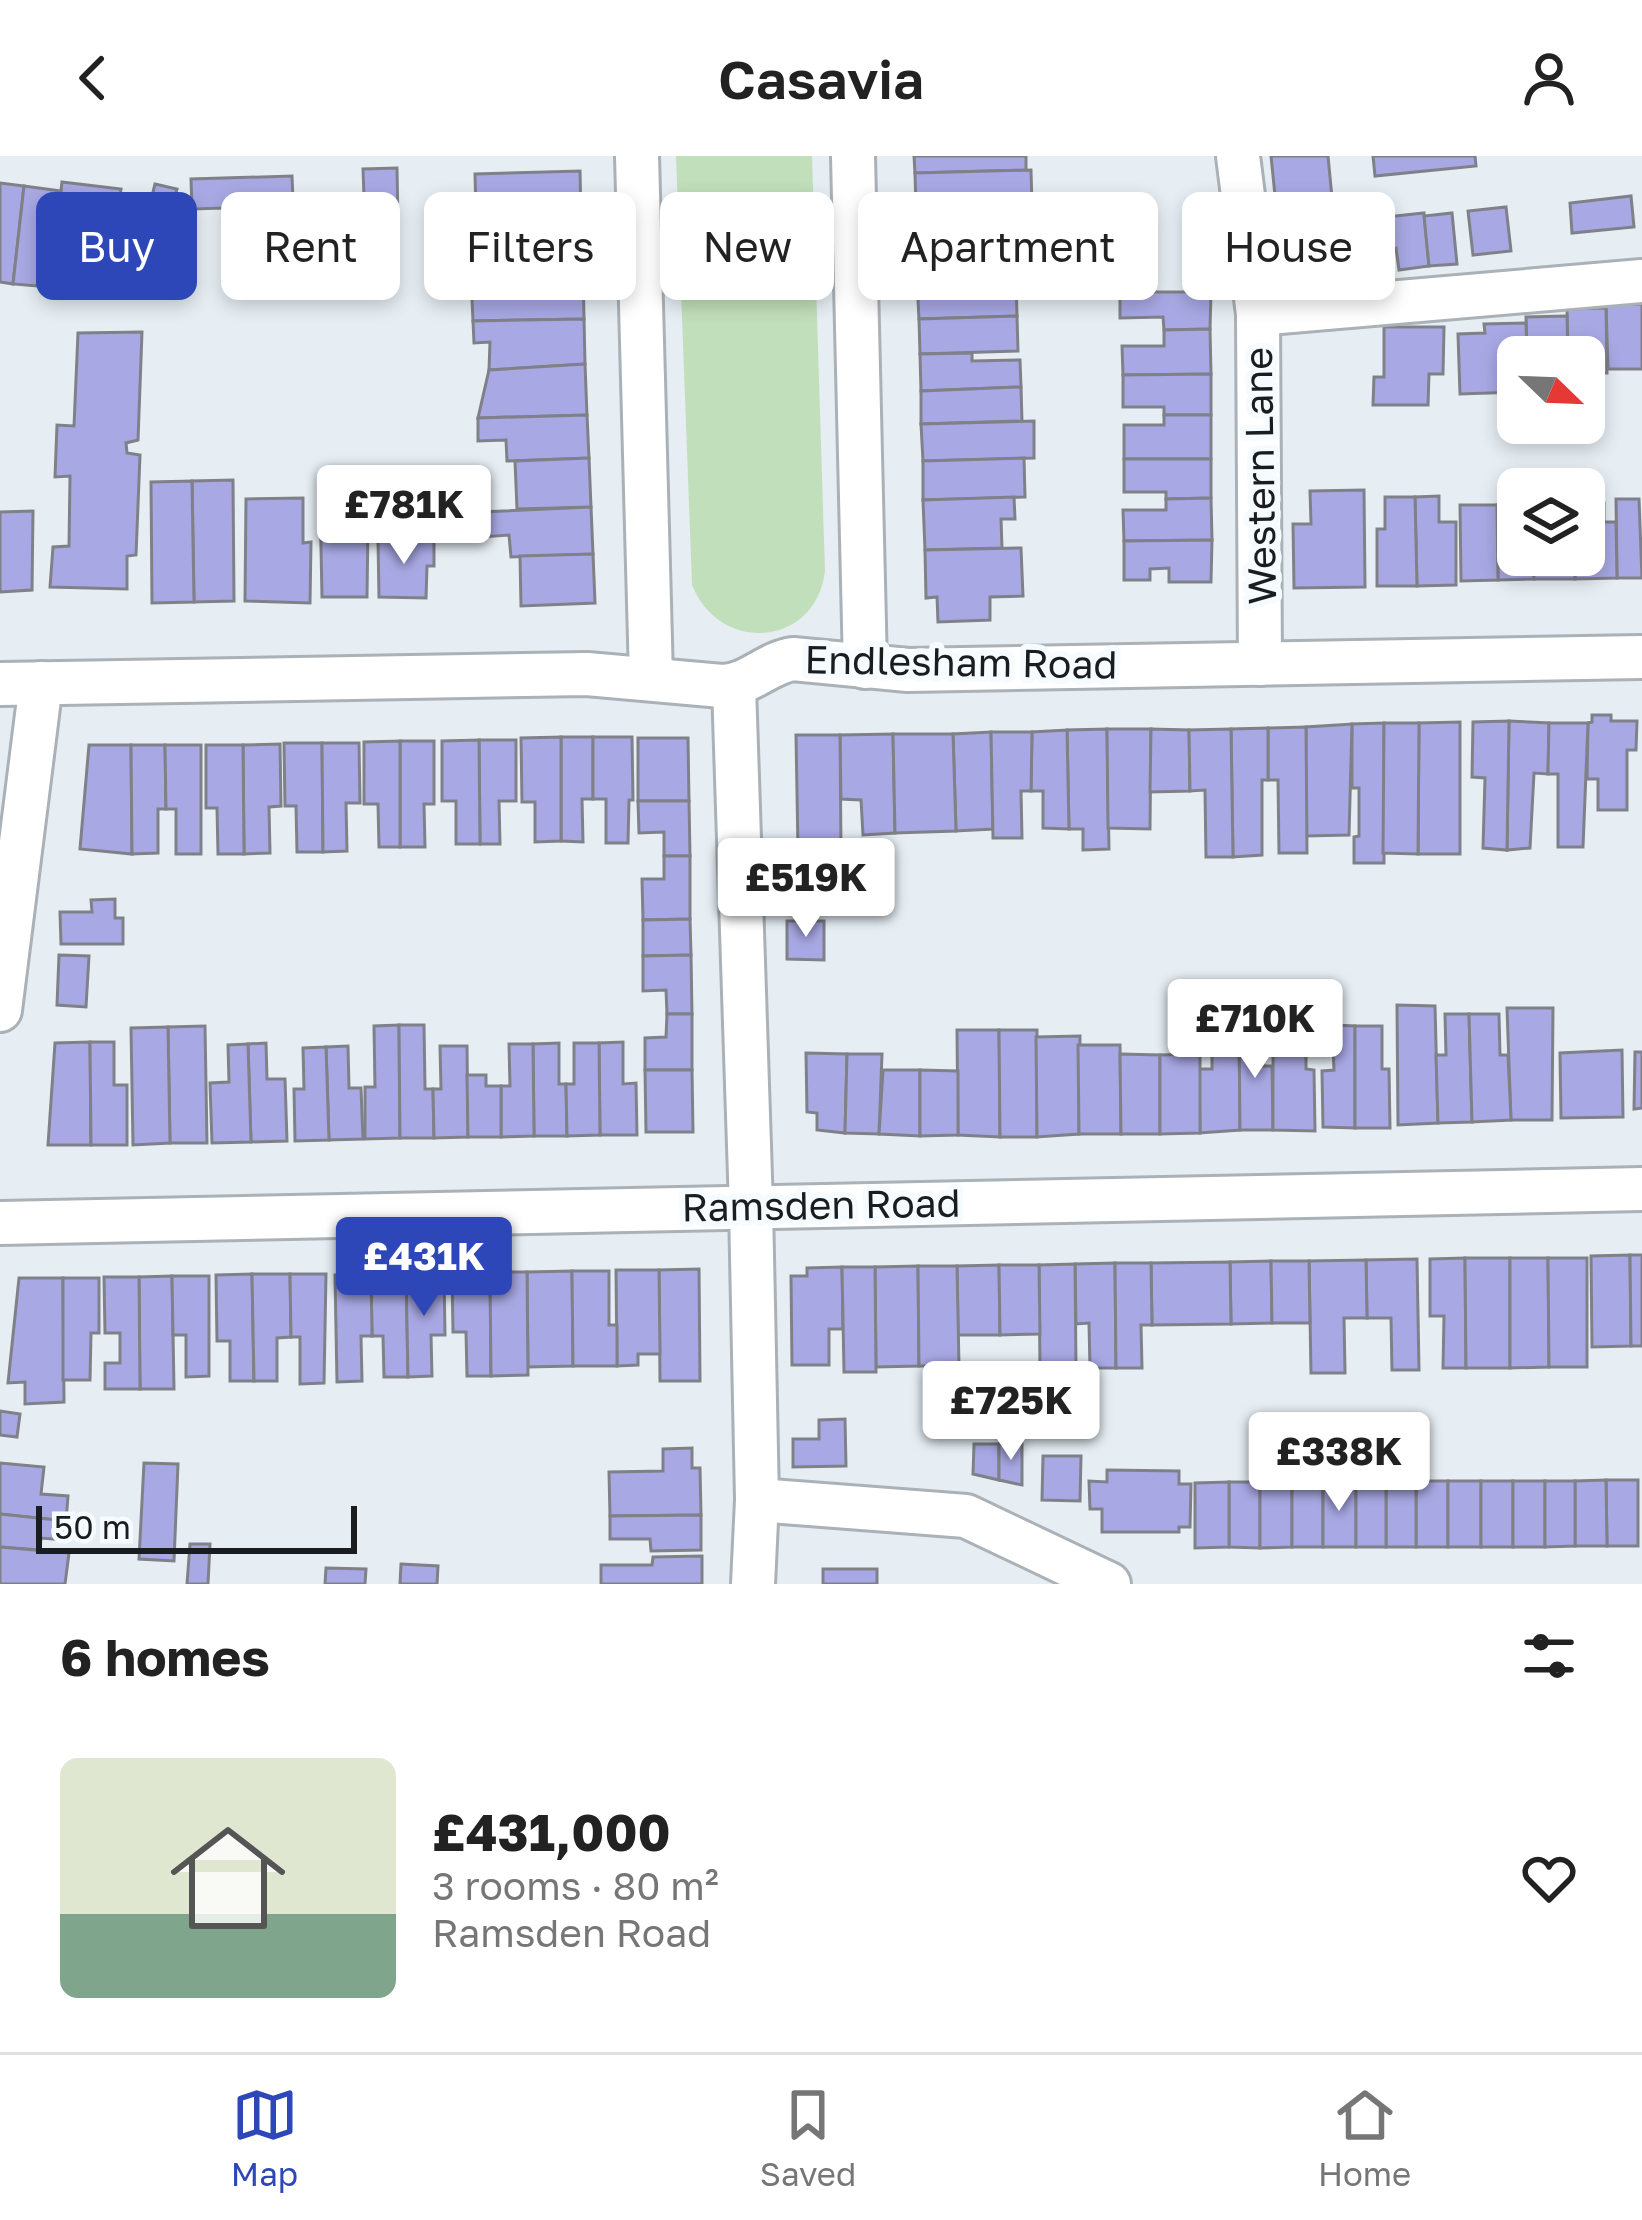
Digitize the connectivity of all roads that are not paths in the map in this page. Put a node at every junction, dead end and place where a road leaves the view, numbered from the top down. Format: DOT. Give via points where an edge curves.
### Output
graph roads {
  1 [pos="637,156"];
  2 [pos="853,156"];
  3 [pos="1238,156"];
  4 [pos="1642,281"];
  5 [pos="1258,314"];
  6 [pos="1642,657"];
  7 [pos="1260,664"];
  8 [pos="866,668"];
  9 [pos="650,677"];
  10 [pos="20,684"];
  11 [pos="734,686"];
  12 [pos="0,1010"];
  13 [pos="1642,1189"];
  14 [pos="751,1207"];
  15 [pos="0,1223"];
  16 [pos="757,1500"];
  17 [pos="753,1584"];
  18 [pos="1109,1584"];
  1 -- 9 [label="street"];
  2 -- 8 [label="street"];
  3 -- 5 [label="street"];
  4 -- 5 [label="street, Western Lane"];
  5 -- 7 [label="street, Western Lane"];
  6 -- 7 [label="street, Endlesham Road"];
  7 -- 8 [label="street, Endlesham Road"];
  8 -- 11 [label="street, Endlesham Road" via="788,659"];
  9 -- 10 [label="street"];
  9 -- 11 [label="street"];
  10 -- 12 [label="street"];
  11 -- 14 [label="street"];
  13 -- 14 [label="street, Ramsden Road"];
  14 -- 15 [label="street, Ramsden Road"];
  14 -- 16 [label="street"];
  16 -- 17 [label="street"];
  16 -- 18 [label="street" via="966,1516"];
}
